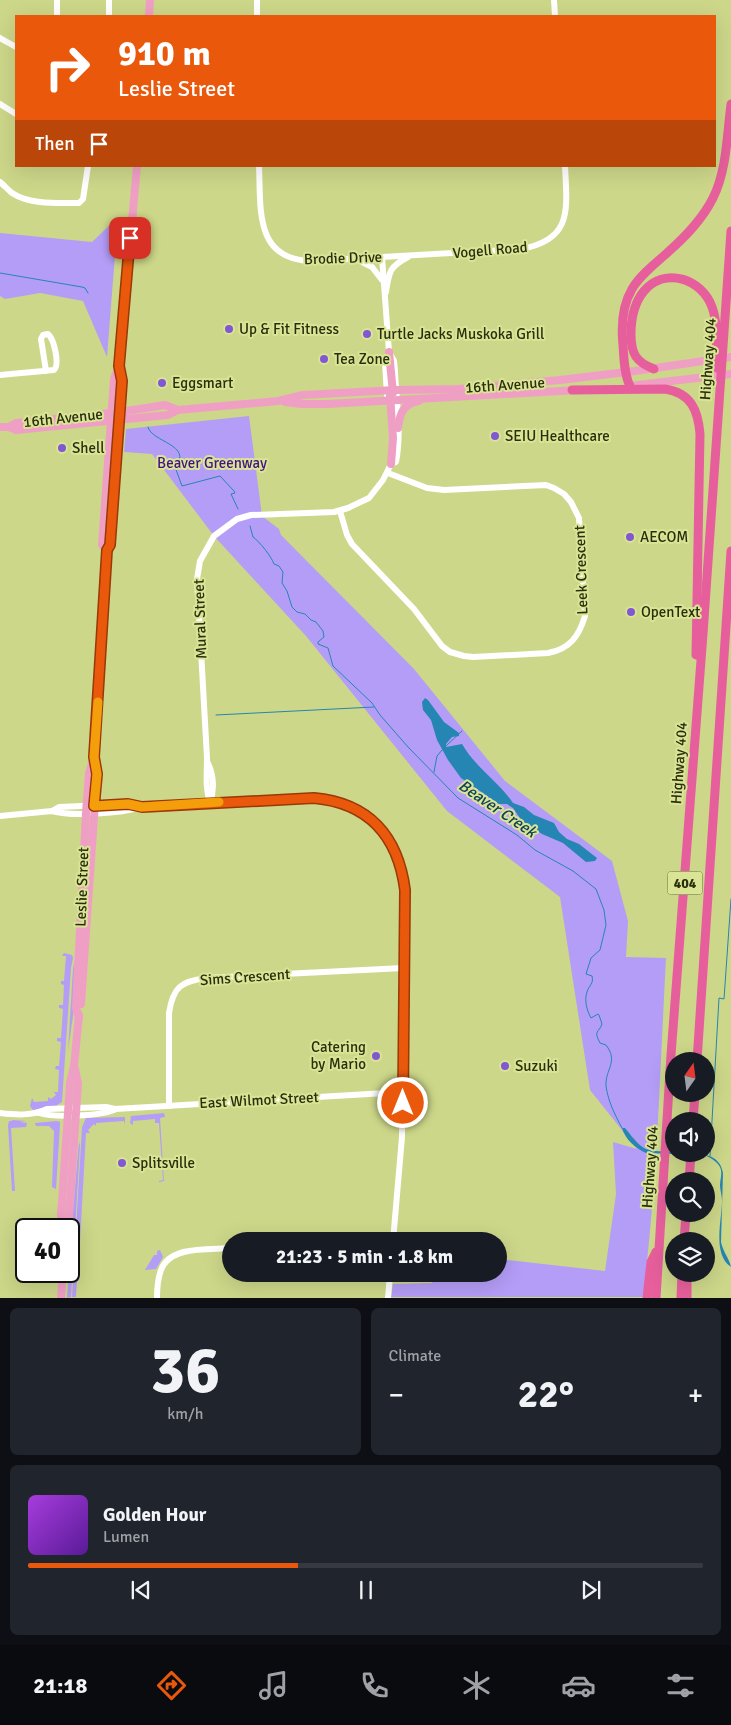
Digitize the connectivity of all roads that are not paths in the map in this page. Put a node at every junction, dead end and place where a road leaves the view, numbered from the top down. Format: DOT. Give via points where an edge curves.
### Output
graph roads {
  1 [pos="57,0"];
  2 [pos="110,0"];
  3 [pos="150,0"];
  4 [pos="257,0"];
  5 [pos="554,0"];
  6 [pos="56,15"];
  7 [pos="108,15"];
  8 [pos="149,15"];
  9 [pos="257,15"];
  10 [pos="555,15"];
  11 [pos="0,38"];
  12 [pos="15,46"];
  13 [pos="0,104"];
  14 [pos="731,104"];
  15 [pos="15,113"];
  16 [pos="88,167"];
  17 [pos="137,167"];
  18 [pos="258,167"];
  19 [pos="565,167"];
  20 [pos="0,182"];
  21 [pos="731,231"];
  22 [pos="411,256"];
  23 [pos="382,257"];
  24 [pos="354,258"];
  25 [pos="383,281"];
  26 [pos="384,306"];
  27 [pos="720,347"];
  28 [pos="388,352"];
  29 [pos="731,357"];
  30 [pos="654,369"];
  31 [pos="46,371"];
  32 [pos="626,372"];
  33 [pos="731,374"];
  34 [pos="0,375"];
  35 [pos="630,386"];
  36 [pos="572,390"];
  37 [pos="391,395"];
  38 [pos="434,398"];
  39 [pos="278,401"];
  40 [pos="178,410"];
  41 [pos="116,412"];
  42 [pos="115,421"];
  43 [pos="0,427"];
  44 [pos="9,427"];
  45 [pos="398,428"];
  46 [pos="391,464"];
  47 [pos="388,473"];
  48 [pos="340,511"];
  49 [pos="731,551"];
  50 [pos="697,710"];
  51 [pos="210,803"];
  52 [pos="90,809"];
  53 [pos="0,816"];
  54 [pos="403,968"];
  55 [pos="698,1052"];
  56 [pos="403,1092"];
  57 [pos="169,1106"];
  58 [pos="72,1112"];
  59 [pos="0,1113"];
  60 [pos="69,1218"];
  61 [pos="394,1232"];
  62 [pos="659,1244"];
  63 [pos="222,1249"];
  64 [pos="389,1282"];
  65 [pos="682,1282"];
  66 [pos="687,1282"];
  67 [pos="62,1283"];
  68 [pos="61,1298"];
  69 [pos="157,1298"];
  70 [pos="388,1298"];
  71 [pos="648,1298"];
  72 [pos="656,1298"];
  73 [pos="681,1298"];
  74 [pos="687,1298"];
  1 -- 6 [label="street"];
  2 -- 7 [label="street"];
  3 -- 8 [label="main road"];
  4 -- 9 [label="street"];
  5 -- 10 [label="street"];
  11 -- 12 [label="street"];
  13 -- 15 [label="street"];
  14 -- 32 [label="highway" via="720,181 714,196 694,226 643,276 628,297 621,324"];
  16 -- 20 [label="street" via="83,199 79,203 27,199"];
  17 -- 41 [label="main road, Leslie Street" via="119,366 122,381"];
  18 -- 24 [label="street, Brodie Drive" via="264,229 275,248 302,261"];
  19 -- 22 [label="street, Vogell Road" via="565,216 558,230 545,242 521,249"];
  21 -- 27 [label="highway, Highway 404"];
  22 -- 23 [label="street, Brodie Drive"];
  22 -- 26 [label="street" via="391,268"];
  23 -- 24 [label="street, Brodie Drive"];
  23 -- 25 [label="street"];
  24 -- 25 [label="street" via="372,267"];
  25 -- 26 [label="street"];
  26 -- 28 [label="street"];
  27 -- 30 [label="highway" via="712,306 702,290 677,277 664,278 644,290 632,319 632,349 643,365"];
  27 -- 50 [label="highway, Highway 404 / 404"];
  28 -- 37 [label="main road"];
  29 -- 30 [label="main road, 16th Avenue"];
  30 -- 32 [label="main road, 16th Avenue"];
  31 -- 31 [label="street" via="54,370 58,364 52,337 48,334 42,339"];
  31 -- 34 [label="street"];
  32 -- 35 [label="highway"];
  32 -- 37 [label="main road, 16th Avenue"];
  33 -- 35 [label="main road, 16th Avenue"];
  35 -- 36 [label="main road, 16th Avenue"];
  36 -- 38 [label="main road, 16th Avenue"];
  36 -- 50 [label="highway" via="673,390 695,408 700,434"];
  37 -- 38 [label="main road, 16th Avenue"];
  37 -- 39 [label="main road, 16th Avenue" via="308,404"];
  37 -- 39 [label="main road, 16th Avenue" via="303,395"];
  37 -- 45 [label="street, Mural Street"];
  37 -- 46 [label="main road"];
  38 -- 45 [label="main road" via="405,407"];
  39 -- 40 [label="main road, 16th Avenue"];
  40 -- 41 [label="main road, 16th Avenue" via="165,405"];
  40 -- 42 [label="main road, 16th Avenue" via="168,415"];
  41 -- 42 [label="main road, Leslie Street"];
  41 -- 44 [label="main road, 16th Avenue" via="16,423"];
  42 -- 44 [label="main road, 16th Avenue" via="16,430"];
  42 -- 52 [label="main road, Leslie Street" via="110,545 107,550 94,757 89,773"];
  43 -- 44 [label="main road, 16th Avenue"];
  45 -- 46 [label="street, Mural Street" via="396,462"];
  46 -- 47 [label="street, Mural Street"];
  47 -- 48 [label="street, Mural Street" via="368,498"];
  47 -- 48 [label="street, Leek Crescent" via="427,488 546,485 564,494 579,518 585,616 581,630 571,643 548,653 474,657 450,652 435,639 414,608 352,544 346,535"];
  48 -- 51 [label="street, Mural Street" via="251,515 237,519 214,536 200,561 197,578 207,760 212,772"];
  49 -- 55 [label="highway, 404"];
  50 -- 62 [label="highway, Highway 404 / 404"];
  51 -- 52 [label="street" via="142,807 128,804"];
  51 -- 54 [label="street" via="314,798 333,800 366,816 392,845 402,872 405,890"];
  52 -- 53 [label="street" via="61,814 52,811"];
  52 -- 58 [label="main road, Leslie Street" via="76,1008 79,1018 70,1082"];
  54 -- 56 [label="street"];
  54 -- 57 [label="street, Sims Crescent" via="207,978 184,983 175,992 169,1013"];
  56 -- 57 [label="street, East Wilmot Street" via="271,1097"];
  56 -- 61 [label="street" via="401,1161"];
  57 -- 58 [label="street, East Wilmot Street" via="115,1109 106,1113"];
  58 -- 59 [label="street, East Wilmot Street" via="46,1115"];
  58 -- 60 [label="main road, Leslie Street"];
  62 -- 71 [label="highway" via="651,1262"];
  62 -- 72 [label="highway, Highway 404 / 404"];
  63 -- 69 [label="street" via="184,1251 174,1256 161,1269"];
  64 -- 70 [label="street"];
  65 -- 73 [label="highway"];
  66 -- 74 [label="highway"];
  67 -- 68 [label="main road"];
}
